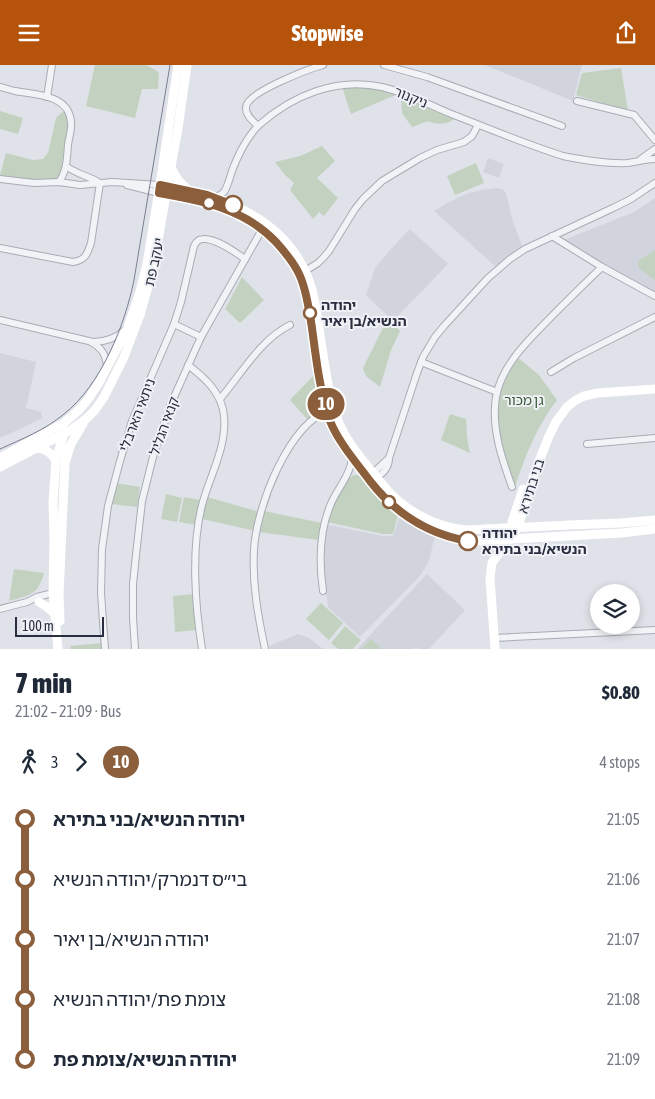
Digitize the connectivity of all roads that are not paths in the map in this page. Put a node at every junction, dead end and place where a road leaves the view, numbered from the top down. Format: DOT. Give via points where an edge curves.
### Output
graph roads {
  1 [pos="52,65"];
  2 [pos="178,65"];
  3 [pos="187,65"];
  4 [pos="323,65"];
  5 [pos="384,65"];
  6 [pos="0,87"];
  7 [pos="47,97"];
  8 [pos="577,101"];
  9 [pos="478,125"];
  10 [pos="258,126"];
  11 [pos="562,126"];
  12 [pos="655,140"];
  13 [pos="655,148"];
  14 [pos="655,157"];
  15 [pos="635,161"];
  16 [pos="66,166"];
  17 [pos="171,168"];
  18 [pos="75,171"];
  19 [pos="0,179"];
  20 [pos="59,182"];
  21 [pos="100,183"];
  22 [pos="655,183"];
  23 [pos="71,185"];
  24 [pos="226,188"];
  25 [pos="163,190"];
  26 [pos="186,194"];
  27 [pos="214,197"];
  28 [pos="231,204"];
  29 [pos="163,214"];
  30 [pos="264,226"];
  31 [pos="552,236"];
  32 [pos="0,248"];
  33 [pos="245,259"];
  34 [pos="602,267"];
  35 [pos="303,273"];
  36 [pos="655,296"];
  37 [pos="655,317"];
  38 [pos="0,321"];
  39 [pos="174,324"];
  40 [pos="290,325"];
  41 [pos="128,327"];
  42 [pos="201,337"];
  43 [pos="90,341"];
  44 [pos="421,362"];
  45 [pos="188,365"];
  46 [pos="108,368"];
  47 [pos="551,371"];
  48 [pos="655,384"];
  49 [pos="655,389"];
  50 [pos="497,392"];
  51 [pos="220,399"];
  52 [pos="330,410"];
  53 [pos="74,415"];
  54 [pos="86,419"];
  55 [pos="64,433"];
  56 [pos="38,437"];
  57 [pos="655,438"];
  58 [pos="57,441"];
  59 [pos="587,444"];
  60 [pos="37,448"];
  61 [pos="352,457"];
  62 [pos="0,458"];
  63 [pos="60,464"];
  64 [pos="0,467"];
  65 [pos="347,473"];
  66 [pos="371,476"];
  67 [pos="512,487"];
  68 [pos="523,508"];
  69 [pos="655,520"];
  70 [pos="538,527"];
  71 [pos="514,528"];
  72 [pos="655,529"];
  73 [pos="509,539"];
  74 [pos="488,541"];
  75 [pos="495,558"];
  76 [pos="323,591"];
  77 [pos="55,596"];
  78 [pos="27,602"];
  79 [pos="39,602"];
  80 [pos="0,609"];
  81 [pos="54,613"];
  82 [pos="655,630"];
  83 [pos="494,638"];
  84 [pos="58,649"];
  85 [pos="64,649"];
  86 [pos="105,649"];
  87 [pos="135,649"];
  88 [pos="202,649"];
  89 [pos="265,649"];
  90 [pos="495,649"];
  1 -- 7 [label="street"];
  2 -- 25 [label="street, יעקב פת"];
  3 -- 17 [label="street, יעקב פת"];
  4 -- 10 [label="street" via="252,97 247,103 247,113"];
  5 -- 11 [label="street" via="428,77"];
  6 -- 7 [label="street"];
  7 -- 16 [label="street" via="60,101 70,115"];
  8 -- 12 [label="street" via="634,115"];
  9 -- 10 [label="street, ניקנור" via="384,87 349,84 335,85 294,101"];
  9 -- 15 [label="street, ניקנור" via="564,156 613,163"];
  9 -- 35 [label="street" via="470,139 420,158 382,181 355,209 323,258"];
  10 -- 24 [label="street, ניקנור" via="239,155"];
  13 -- 14 [label="street"];
  13 -- 15 [label="street, ניקנור"];
  14 -- 15 [label="street, ניקנור"];
  16 -- 18 [label="street"];
  16 -- 20 [label="street"];
  17 -- 25 [label="street, יעקב פת"];
  17 -- 26 [label="street"];
  18 -- 21 [label="street"];
  18 -- 23 [label="street" via="68,175"];
  19 -- 20 [label="street"];
  20 -- 23 [label="street"];
  21 -- 23 [label="street"];
  21 -- 25 [label="street" via="116,182"];
  21 -- 32 [label="street" via="91,243 81,261"];
  22 -- 31 [label="street" via="625,202"];
  24 -- 27 [label="street"];
  24 -- 28 [label="street"];
  25 -- 26 [label="street"];
  25 -- 29 [label="street, יעקב פת"];
  25 -- 41 [label="street, יעקב פת" via="143,281"];
  26 -- 27 [label="street"];
  26 -- 29 [label="street"];
  26 -- 30 [label="street"];
  27 -- 28 [label="street"];
  28 -- 30 [label="street" via="252,214"];
  29 -- 54 [label="street, יעקב פת" via="149,285 135,332 104,397"];
  30 -- 33 [label="street, קנאי הגליל"];
  30 -- 35 [label="street"];
  31 -- 34 [label="street"];
  31 -- 44 [label="street" via="520,252 488,278 435,337"];
  33 -- 39 [label="street, ניתאי הארבלי" via="219,243 202,238 197,241"];
  33 -- 42 [label="street, קנאי הגליל"];
  34 -- 36 [label="street"];
  34 -- 50 [label="street" via="517,354 504,373"];
  35 -- 52 [label="street" via="318,368"];
  37 -- 47 [label="street"];
  38 -- 43 [label="street"];
  39 -- 42 [label="street"];
  39 -- 86 [label="street, ניתאי הארבלי" via="132,421 108,506 102,549 101,593"];
  40 -- 51 [label="street" via="270,339"];
  41 -- 43 [label="street" via="106,341"];
  41 -- 46 [label="street, יעקב פת"];
  42 -- 45 [label="street, קנאי הגליל"];
  43 -- 46 [label="street" via="102,350"];
  44 -- 50 [label="street"];
  44 -- 66 [label="street" via="386,468"];
  45 -- 51 [label="street"];
  45 -- 87 [label="street, קנאי הגליל" via="164,423 142,501 133,589"];
  46 -- 53 [label="street, יעקב פת" via="89,399"];
  48 -- 71 [label="street, בני בתירא" via="586,391 561,407 544,437 519,500"];
  49 -- 68 [label="street, בני בתירא" via="587,395 567,407 549,436"];
  50 -- 67 [label="street" via="497,436"];
  51 -- 88 [label="street" via="224,440 202,506 196,547 196,603"];
  52 -- 61 [label="street" via="336,432"];
  52 -- 66 [label="street"];
  52 -- 89 [label="street" via="316,417 296,438 284,455 266,494 254,548 254,579"];
  53 -- 55 [label="street, יעקב פת"];
  53 -- 56 [label="street, יעקב פת"];
  54 -- 55 [label="street, יעקב פת"];
  54 -- 63 [label="street"];
  55 -- 58 [label="street, יעקב פת"];
  56 -- 58 [label="street" via="45,435"];
  56 -- 62 [label="street, יעקב פת"];
  57 -- 59 [label="street"];
  58 -- 60 [label="street"];
  58 -- 63 [label="street, יעקב פת"];
  60 -- 63 [label="street" via="50,453"];
  60 -- 64 [label="street"];
  61 -- 65 [label="street"];
  61 -- 66 [label="street"];
  63 -- 77 [label="street, יעקב פת"];
  65 -- 66 [label="street" via="356,471"];
  65 -- 76 [label="street" via="323,527 320,550"];
  66 -- 71 [label="street" via="398,501 434,523 466,530"];
  66 -- 74 [label="street" via="384,497 404,515 449,537"];
  68 -- 70 [label="street" via="529,520"];
  68 -- 71 [label="street, בני בתירא"];
  69 -- 70 [label="street"];
  70 -- 71 [label="street"];
  71 -- 73 [label="street, בני בתירא"];
  72 -- 73 [label="street"];
  73 -- 74 [label="street"];
  73 -- 75 [label="street, בני בתירא"];
  74 -- 75 [label="street" via="496,549"];
  75 -- 83 [label="street" via="490,578"];
  77 -- 78 [label="street" via="37,597"];
  77 -- 79 [label="street"];
  77 -- 81 [label="street, יעקב פת"];
  77 -- 85 [label="street, יעקב פת"];
  78 -- 79 [label="street"];
  78 -- 80 [label="street"];
  79 -- 81 [label="street"];
  81 -- 84 [label="street, יעקב פת"];
  82 -- 83 [label="street"];
  83 -- 90 [label="street"];
}
